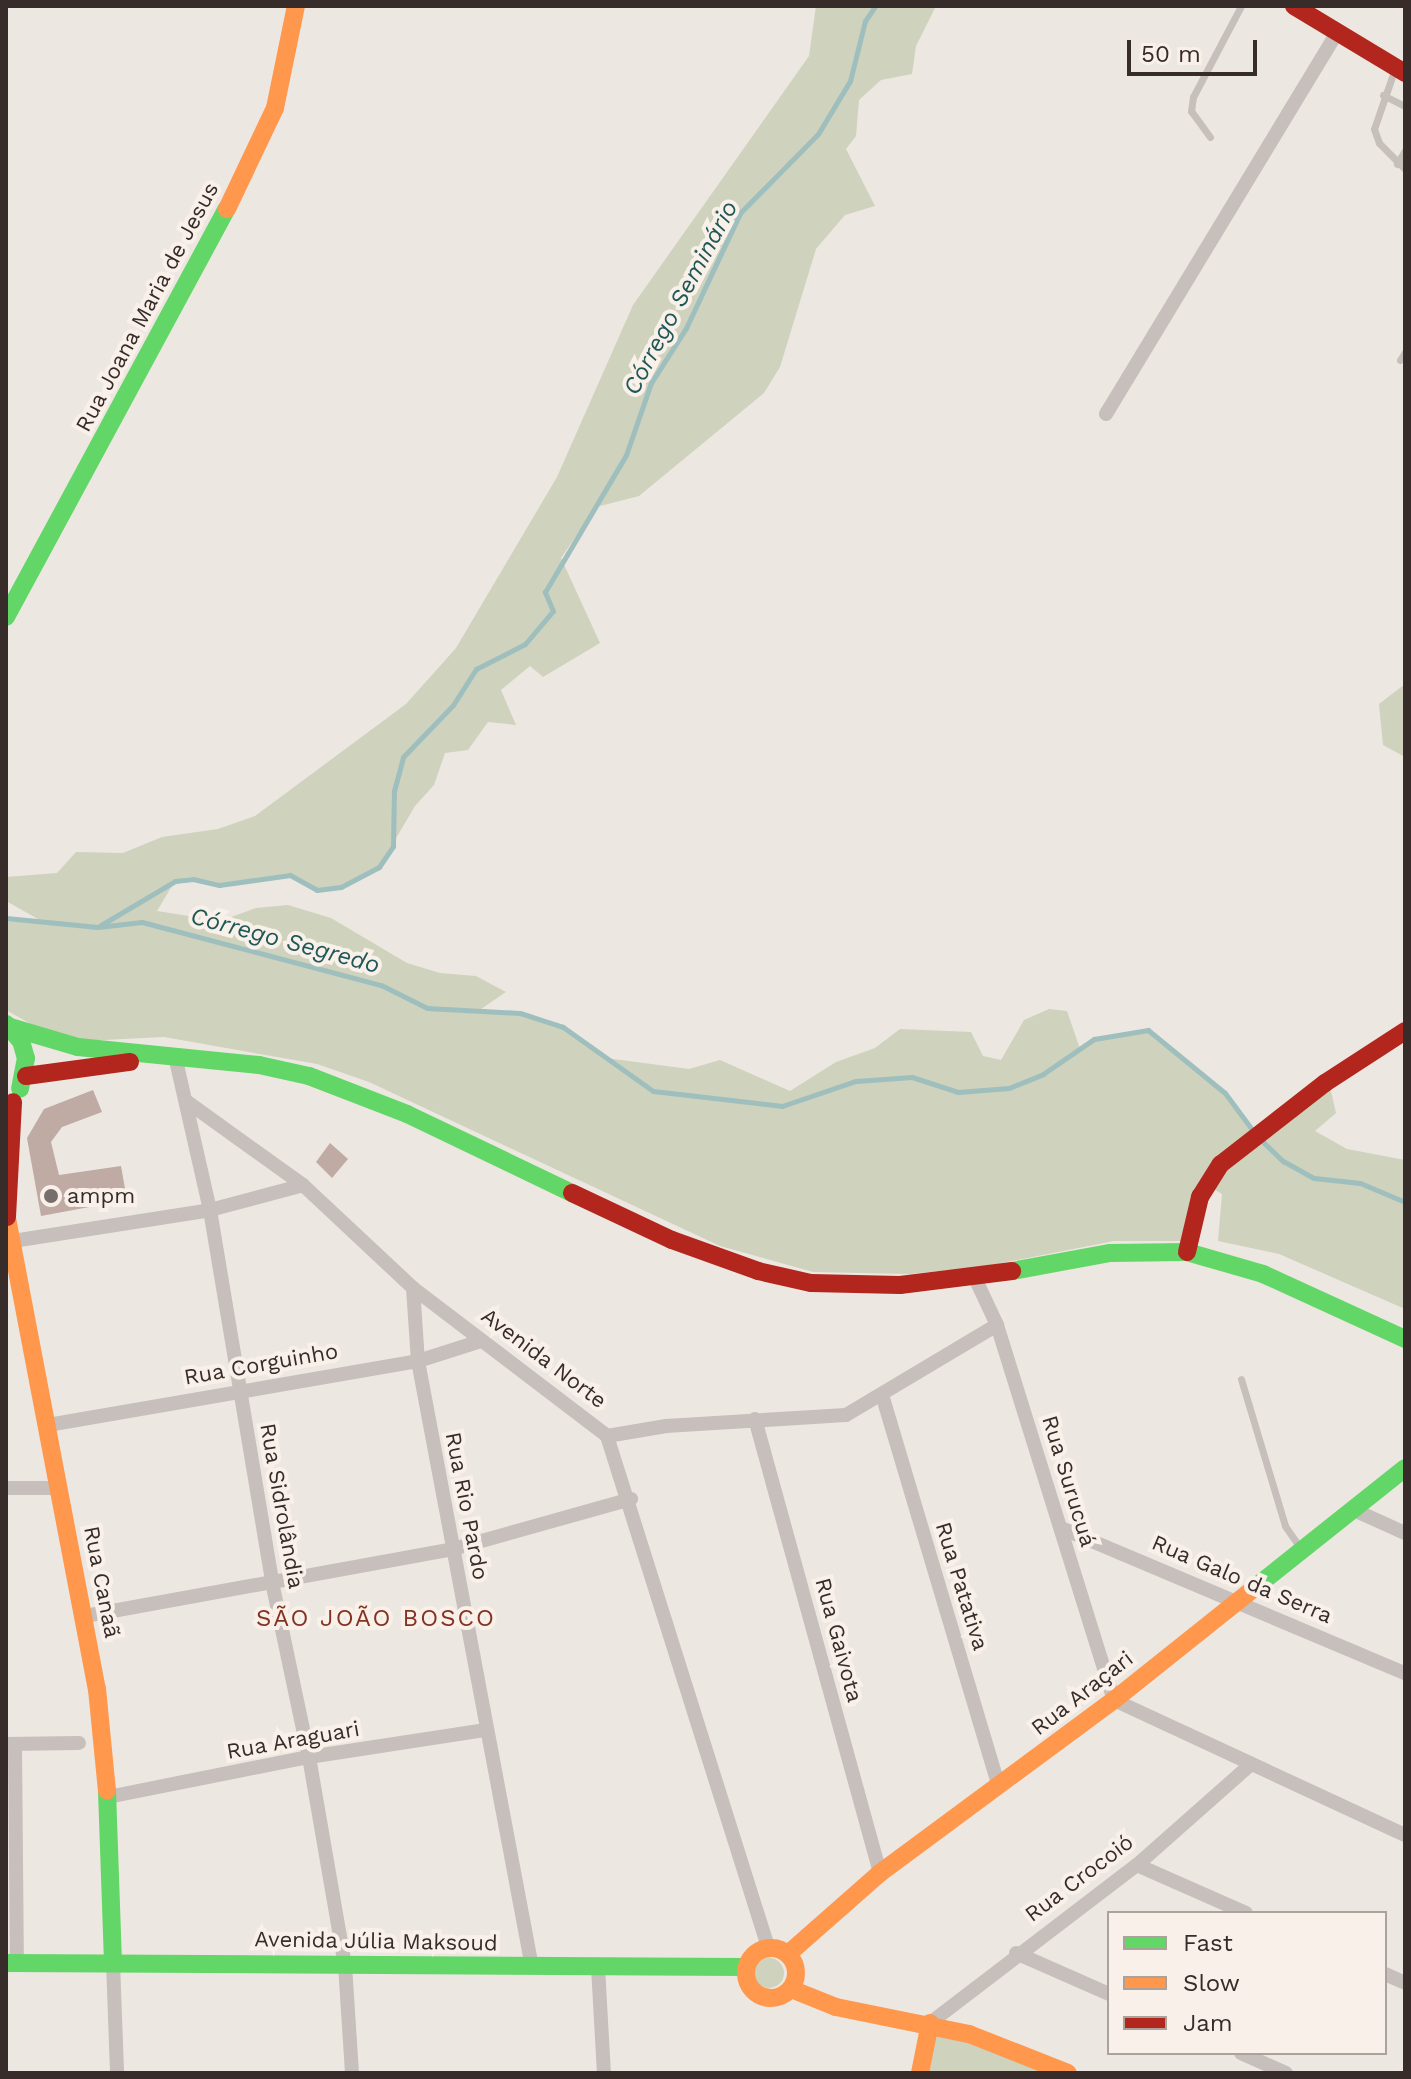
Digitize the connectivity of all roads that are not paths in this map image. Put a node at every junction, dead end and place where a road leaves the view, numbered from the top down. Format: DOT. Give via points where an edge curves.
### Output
graph roads {
  1 [pos="296,6"];
  2 [pos="1241,6"];
  3 [pos="1294,6"];
  4 [pos="1337,32"];
  5 [pos="1400,70"];
  6 [pos="1383,95"];
  7 [pos="1405,106"];
  8 [pos="1210,137"];
  9 [pos="1405,150"];
  10 [pos="1401,167"];
  11 [pos="1106,414"];
  12 [pos="6,617"];
  13 [pos="8,1026"];
  14 [pos="1405,1031"];
  15 [pos="170,1056"];
  16 [pos="26,1076"];
  17 [pos="186,1101"];
  18 [pos="9,1104"];
  19 [pos="303,1185"];
  20 [pos="210,1210"];
  21 [pos="7,1215"];
  22 [pos="13,1241"];
  23 [pos="1187,1252"];
  24 [pos="975,1278"];
  25 [pos="413,1288"];
  26 [pos="997,1325"];
  27 [pos="1405,1339"];
  28 [pos="481,1341"];
  29 [pos="418,1361"];
  30 [pos="1241,1379"];
  31 [pos="240,1393"];
  32 [pos="883,1398"];
  33 [pos="755,1419"];
  34 [pos="48,1425"];
  35 [pos="607,1436"];
  36 [pos="1405,1468"];
  37 [pos="6,1488"];
  38 [pos="59,1488"];
  39 [pos="631,1499"];
  40 [pos="1354,1510"];
  41 [pos="1061,1528"];
  42 [pos="1405,1533"];
  43 [pos="453,1549"];
  44 [pos="1302,1550"];
  45 [pos="272,1582"];
  46 [pos="1236,1600"];
  47 [pos="85,1616"];
  48 [pos="1405,1673"];
  49 [pos="1114,1700"];
  50 [pos="486,1730"];
  51 [pos="79,1743"];
  52 [pos="11,1744"];
  53 [pos="309,1757"];
  54 [pos="1251,1764"];
  55 [pos="999,1786"];
  56 [pos="108,1797"];
  57 [pos="1405,1835"];
  58 [pos="1137,1865"];
  59 [pos="12,1870"];
  60 [pos="880,1873"];
  61 [pos="1241,1911"];
  62 [pos="768,1947"];
  63 [pos="1016,1953"];
  64 [pos="788,1954"];
  65 [pos="113,1962"];
  66 [pos="11,1963"];
  67 [pos="345,1965"];
  68 [pos="532,1967"];
  69 [pos="598,1967"];
  70 [pos="745,1967"];
  71 [pos="791,1989"];
  72 [pos="1107,1993"];
  73 [pos="930,2023"];
  74 [pos="1246,2055"];
  75 [pos="117,2073"];
  76 [pos="352,2073"];
  77 [pos="604,2073"];
  78 [pos="920,2073"];
  79 [pos="1068,2073"];
  80 [pos="1286,2073"];
  1 -- 12 [label="street, Rua Joana Maria de Jesus" via="275,108 262,144"];
  2 -- 8 [label="lane" via="1193,97 1191,111"];
  3 -- 4 [label="street" via="1319,16"];
  4 -- 5 [label="street"];
  4 -- 11 [label="street"];
  5 -- 6 [label="lane"];
  6 -- 7 [label="lane"];
  6 -- 10 [label="lane" via="1374,129"];
  9 -- 10 [label="lane"];
  13 -- 15 [label="street" via="78,1047"];
  13 -- 16 [label="street" via="26,1058"];
  14 -- 23 [label="street" via="1242,1146 1207,1183"];
  15 -- 16 [label="street"];
  15 -- 17 [label="street, Rua Sidrolândia"];
  15 -- 24 [label="street" via="259,1065 360,1093 672,1240 758,1271 852,1287"];
  16 -- 18 [label="street"];
  17 -- 19 [label="street, Avenida Norte"];
  17 -- 20 [label="street, Rua Sidrolândia"];
  18 -- 21 [label="street, Rua Canaã"];
  19 -- 20 [label="street"];
  19 -- 25 [label="street, Avenida Norte"];
  20 -- 22 [label="street"];
  20 -- 31 [label="street, Rua Sidrolândia"];
  21 -- 22 [label="street, Rua Canaã"];
  22 -- 34 [label="street, Rua Canaã"];
  23 -- 24 [label="street" via="1110,1253"];
  23 -- 27 [label="street" via="1263,1274"];
  24 -- 26 [label="street, Rua Surucuá"];
  25 -- 28 [label="street, Avenida Norte"];
  25 -- 29 [label="street, Rua Rio Pardo"];
  26 -- 32 [label="street"];
  26 -- 41 [label="street, Rua Surucuá"];
  28 -- 29 [label="street, Rua Corguinho"];
  28 -- 35 [label="street, Avenida Norte"];
  29 -- 31 [label="street, Rua Corguinho"];
  29 -- 43 [label="street, Rua Rio Pardo"];
  30 -- 44 [label="lane" via="1285,1526"];
  31 -- 34 [label="street, Rua Corguinho"];
  31 -- 45 [label="street, Rua Sidrolândia"];
  32 -- 33 [label="street" via="846,1415 814,1421"];
  32 -- 55 [label="street, Rua Patativa"];
  33 -- 35 [label="street"];
  33 -- 60 [label="street, Rua Gaivota"];
  34 -- 38 [label="street, Rua Canaã"];
  35 -- 39 [label="street, Avenida Norte"];
  36 -- 40 [label="street, Rua Araçari"];
  37 -- 38 [label="street"];
  38 -- 47 [label="street, Rua Canaã"];
  39 -- 43 [label="street"];
  39 -- 62 [label="street, Avenida Norte"];
  40 -- 42 [label="street"];
  40 -- 44 [label="street, Rua Araçari"];
  41 -- 46 [label="street, Rua Galo da Serra"];
  41 -- 49 [label="street, Rua Surucuá"];
  43 -- 45 [label="street"];
  43 -- 50 [label="street, Rua Rio Pardo"];
  44 -- 46 [label="street, Rua Araçari"];
  45 -- 47 [label="street"];
  45 -- 53 [label="street, Rua Sidrolândia"];
  46 -- 48 [label="street, Rua Galo da Serra"];
  46 -- 49 [label="street, Rua Araçari"];
  47 -- 56 [label="street, Rua Canaã"];
  49 -- 54 [label="street"];
  49 -- 55 [label="street, Rua Araçari"];
  50 -- 53 [label="street, Rua Araguari"];
  50 -- 68 [label="street, Rua Rio Pardo"];
  51 -- 52 [label="street"];
  52 -- 59 [label="street"];
  53 -- 56 [label="street, Rua Araguari"];
  53 -- 67 [label="street, Rua Sidrolândia"];
  54 -- 57 [label="street"];
  54 -- 58 [label="street, Rua Crocoió"];
  55 -- 60 [label="street, Rua Araçari"];
  56 -- 65 [label="street, Rua Canaã"];
  58 -- 61 [label="street"];
  58 -- 63 [label="street, Rua Crocoió"];
  59 -- 66 [label="street"];
  60 -- 64 [label="street, Rua Araçari"];
  62 -- 64 [label="street"];
  62 -- 70 [label="street"];
  63 -- 72 [label="street"];
  63 -- 73 [label="street, Rua Crocoió"];
  64 -- 71 [label="street" via="795,1965"];
  65 -- 66 [label="street, Avenida Júlia Maksoud"];
  65 -- 67 [label="street, Avenida Júlia Maksoud"];
  65 -- 75 [label="street"];
  67 -- 68 [label="street, Avenida Júlia Maksoud"];
  67 -- 76 [label="street, Rua Sidrolândia"];
  68 -- 69 [label="street, Avenida Júlia Maksoud"];
  69 -- 70 [label="street, Avenida Júlia Maksoud"];
  69 -- 77 [label="street"];
  70 -- 71 [label="street" via="754,1993 780,1998"];
  71 -- 73 [label="street" via="836,2007"];
  73 -- 78 [label="street"];
  73 -- 79 [label="street"];
  74 -- 80 [label="street"];
}
